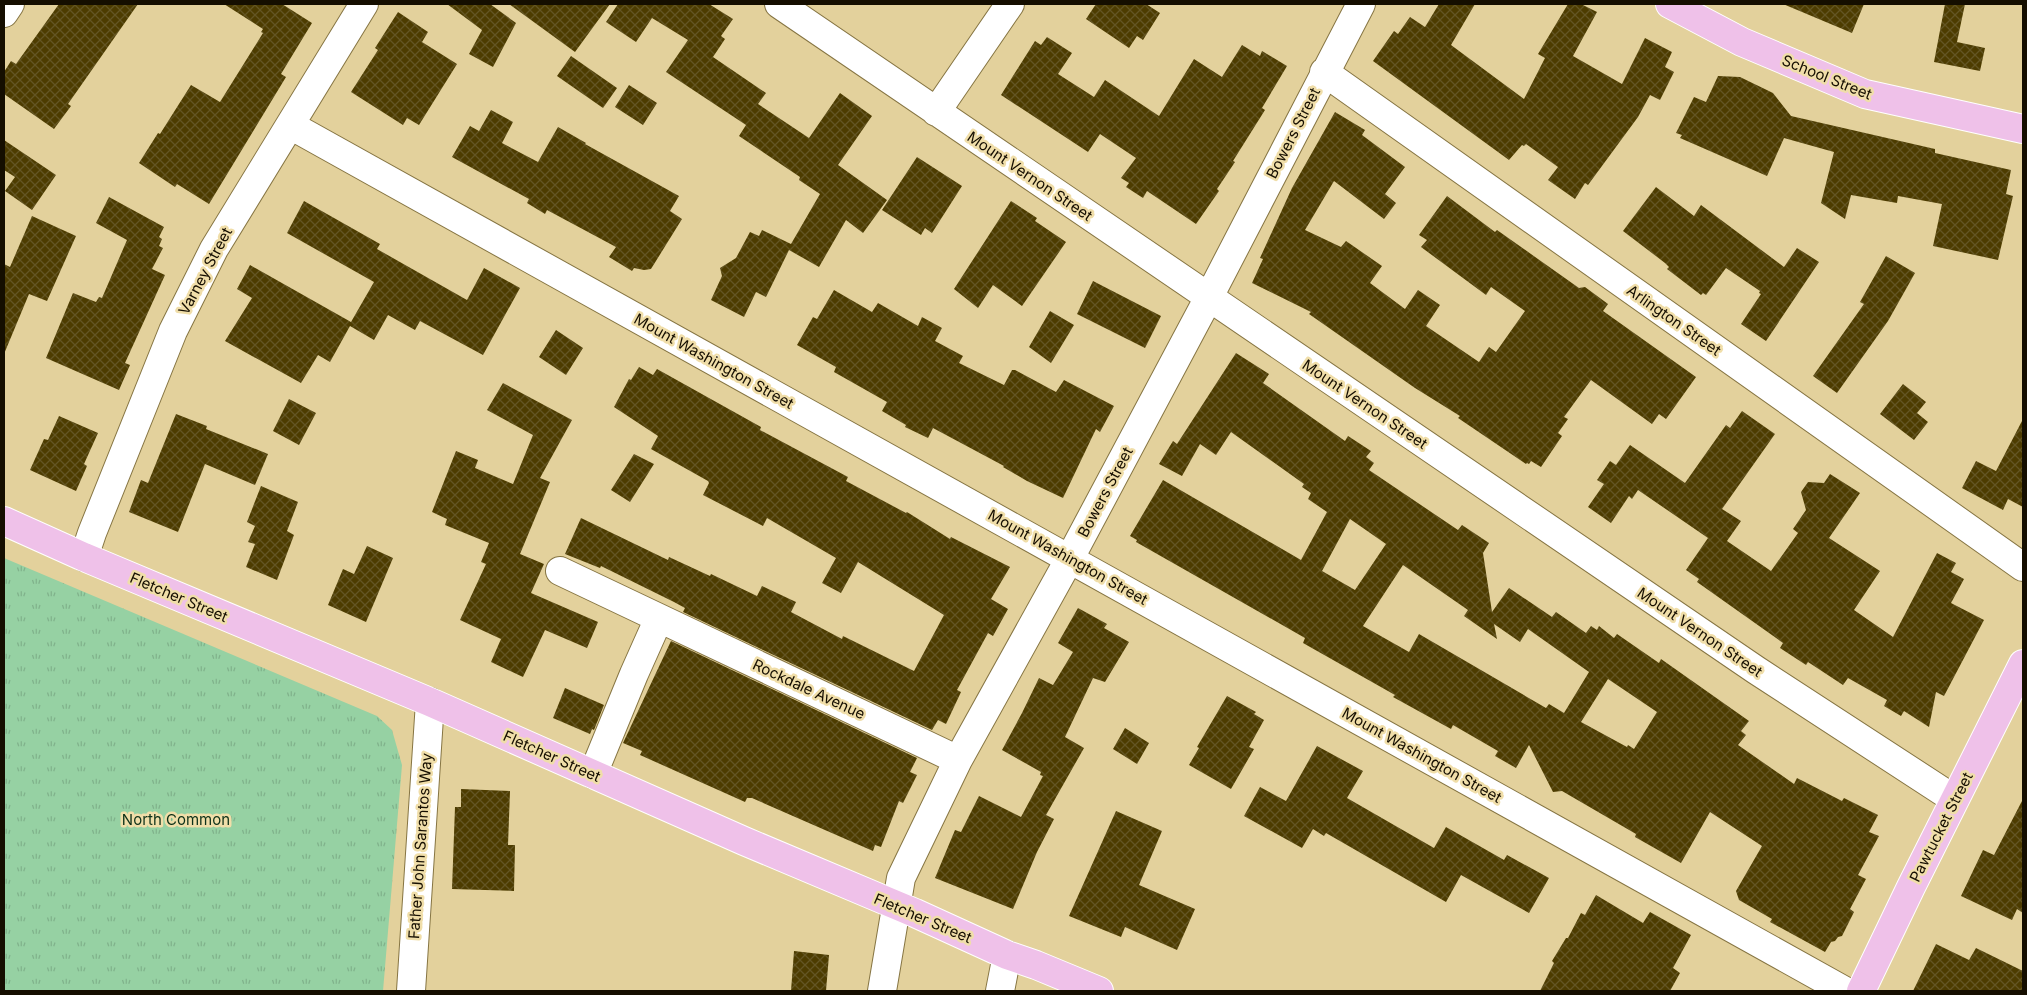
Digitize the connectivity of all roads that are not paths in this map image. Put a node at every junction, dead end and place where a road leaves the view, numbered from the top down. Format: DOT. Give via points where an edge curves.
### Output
graph roads {
  1 [pos="10,4"];
  2 [pos="364,4"];
  3 [pos="779,4"];
  4 [pos="1010,4"];
  5 [pos="1361,4"];
  6 [pos="1670,4"];
  7 [pos="4,13"];
  8 [pos="1324,72"];
  9 [pos="936,112"];
  10 [pos="290,125"];
  11 [pos="2023,130"];
  12 [pos="1209,297"];
  13 [pos="4,521"];
  14 [pos="84,557"];
  15 [pos="1070,558"];
  16 [pos="2023,567"];
  17 [pos="560,571"];
  18 [pos="659,618"];
  19 [pos="2023,664"];
  20 [pos="430,702"];
  21 [pos="958,760"];
  22 [pos="593,774"];
  23 [pos="1954,799"];
  24 [pos="897,906"];
  25 [pos="1007,955"];
  26 [pos="411,991"];
  27 [pos="882,991"];
  28 [pos="1000,991"];
  29 [pos="1099,991"];
  30 [pos="1845,991"];
  31 [pos="1861,991"];
  1 -- 7 [label="street"];
  2 -- 10 [label="street, Varney Street"];
  3 -- 9 [label="street, Mount Vernon Street"];
  4 -- 9 [label="street"];
  5 -- 8 [label="street, Bowers Street"];
  6 -- 11 [label="main road, School Street" via="1742,42 1864,94"];
  8 -- 12 [label="street, Bowers Street"];
  8 -- 16 [label="street, Arlington Street"];
  9 -- 12 [label="street, Mount Vernon Street"];
  10 -- 14 [label="street, Varney Street" via="214,249 173,331"];
  10 -- 15 [label="street, Mount Washington Street"];
  12 -- 15 [label="street, Bowers Street"];
  12 -- 23 [label="street, Mount Vernon Street" via="1756,670"];
  13 -- 14 [label="main road, Fletcher Street"];
  14 -- 20 [label="main road, Fletcher Street"];
  15 -- 21 [label="street, Bowers Street"];
  15 -- 30 [label="street, Mount Washington Street"];
  17 -- 18 [label="street, Rockdale Avenue"];
  18 -- 21 [label="street, Rockdale Avenue"];
  18 -- 22 [label="street"];
  19 -- 23 [label="main road, Pawtucket Street"];
  20 -- 22 [label="main road, Fletcher Street"];
  20 -- 26 [label="street, Father John Sarantos Way"];
  21 -- 24 [label="street, Bowers Street" via="901,878"];
  22 -- 24 [label="main road, Fletcher Street"];
  23 -- 31 [label="main road, Pawtucket Street"];
  24 -- 25 [label="main road, Fletcher Street"];
  24 -- 27 [label="street, Bowers Street"];
  25 -- 28 [label="street"];
  25 -- 29 [label="main road, Fletcher Street"];
}
